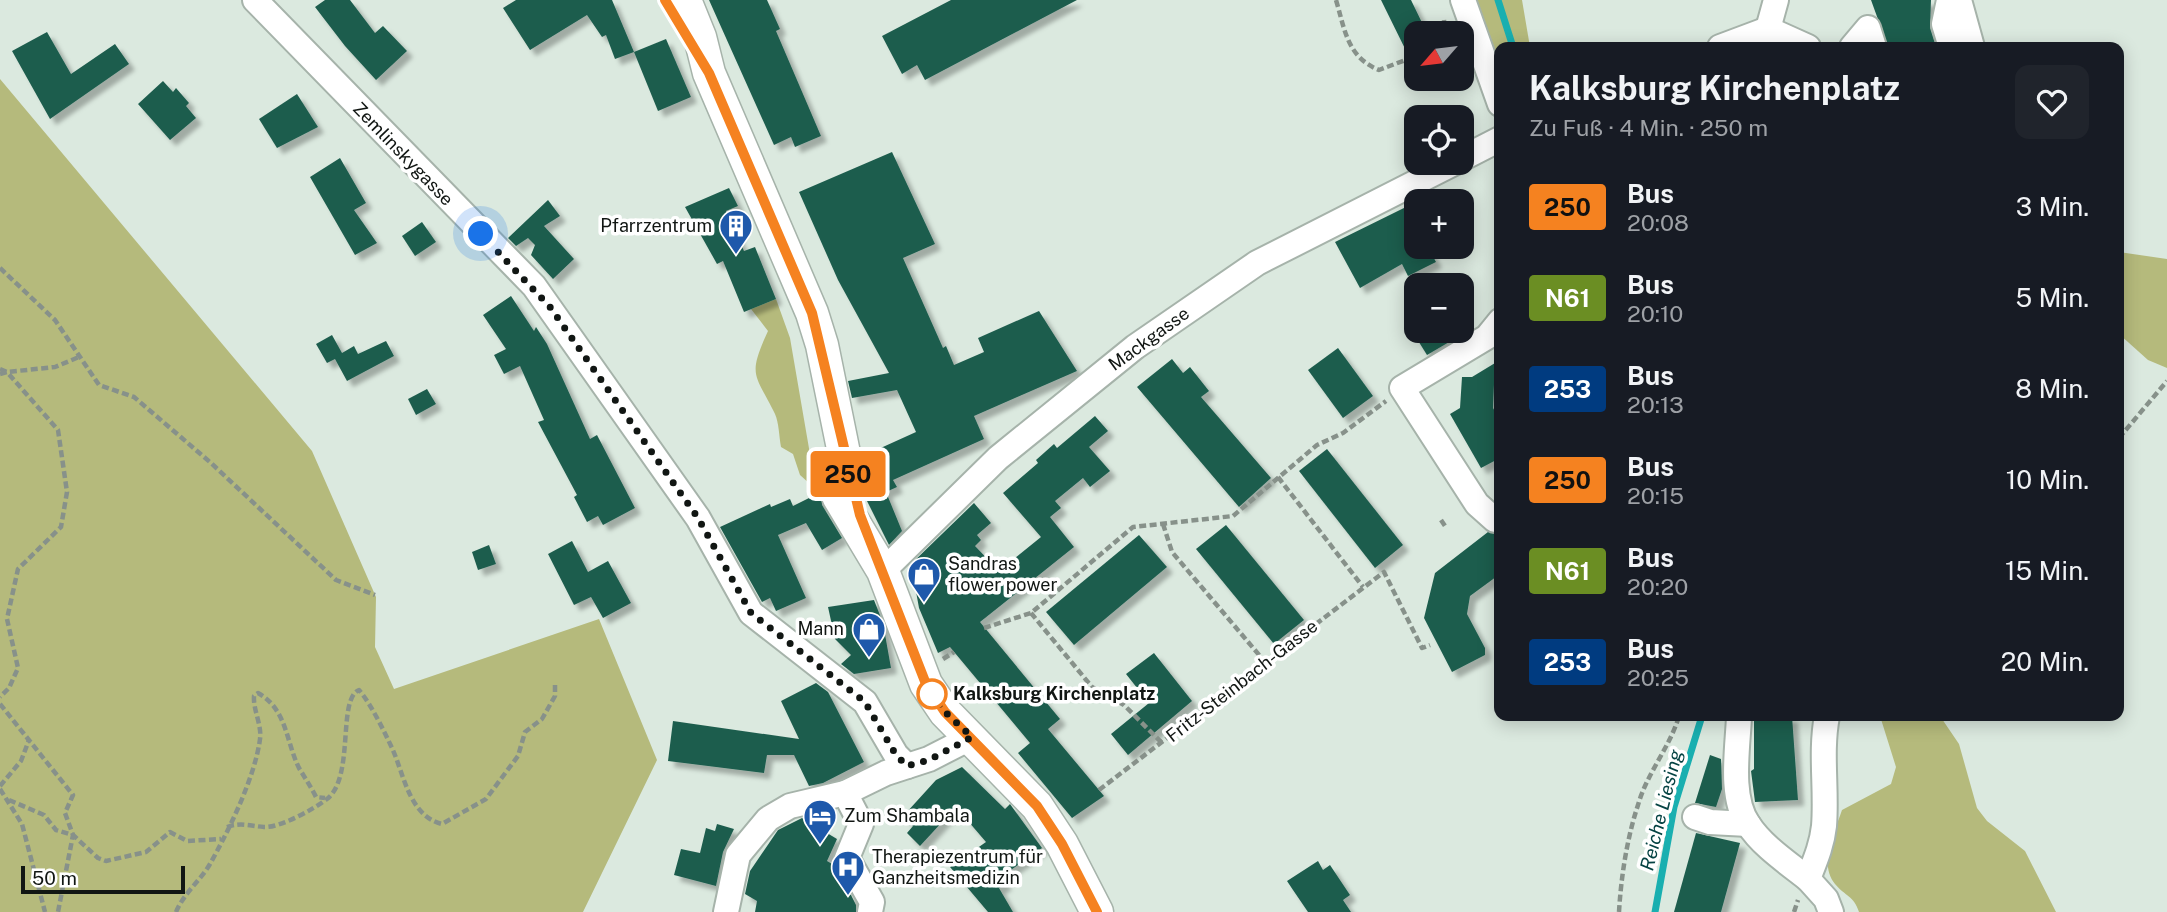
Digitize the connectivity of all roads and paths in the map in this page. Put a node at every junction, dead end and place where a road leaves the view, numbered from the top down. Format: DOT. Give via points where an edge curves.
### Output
graph roads {
  1 [pos="255,0"];
  2 [pos="665,0"];
  3 [pos="685,0"];
  4 [pos="1336,0"];
  5 [pos="1463,0"];
  6 [pos="1776,0"];
  7 [pos="1949,0"];
  8 [pos="1959,0"];
  9 [pos="1768,29"];
  10 [pos="1733,42"];
  11 [pos="1797,42"];
  12 [pos="1856,42"];
  13 [pos="1872,42"];
  14 [pos="1949,42"];
  15 [pos="1971,42"];
  16 [pos="1404,60"];
  17 [pos="709,73"];
  18 [pos="1494,87"];
  19 [pos="1494,142"];
  20 [pos="1474,152"];
  21 [pos="1430,175"];
  22 [pos="0,268"];
  23 [pos="1494,328"];
  24 [pos="79,357"];
  25 [pos="0,372"];
  26 [pos="7,372"];
  27 [pos="2167,381"];
  28 [pos="1402,388"];
  29 [pos="2124,432"];
  30 [pos="1278,477"];
  31 [pos="1486,512"];
  32 [pos="1441,520"];
  33 [pos="1163,524"];
  34 [pos="1445,526"];
  35 [pos="883,571"];
  36 [pos="1363,587"];
  37 [pos="375,595"];
  38 [pos="1031,613"];
  39 [pos="984,628"];
  40 [pos="1430,645"];
  41 [pos="934,651"];
  42 [pos="954,652"];
  43 [pos="1265,662"];
  44 [pos="555,683"];
  45 [pos="0,697"];
  46 [pos="0,705"];
  47 [pos="1677,721"];
  48 [pos="1739,721"];
  49 [pos="1826,721"];
  50 [pos="972,737"];
  51 [pos="29,740"];
  52 [pos="1162,743"];
  53 [pos="907,766"];
  54 [pos="0,788"];
  55 [pos="1099,790"];
  56 [pos="845,793"];
  57 [pos="329,797"];
  58 [pos="9,800"];
  59 [pos="1695,817"];
  60 [pos="1748,824"];
  61 [pos="227,827"];
  62 [pos="73,835"];
  63 [pos="221,839"];
  64 [pos="1808,879"];
  65 [pos="45,912"];
  66 [pos="58,912"];
  67 [pos="176,912"];
  68 [pos="726,912"];
  69 [pos="870,912"];
  70 [pos="1097,912"];
  71 [pos="1619,912"];
  72 [pos="1831,912"];
  1 -- 53 [label="street, Zemlinskygasse" via="534,286 706,533 751,613 865,702"];
  2 -- 17 [label="main road"];
  3 -- 17 [label="main road"];
  4 -- 16 [label="path" via="1355,56 1378,70"];
  5 -- 18 [label="street"];
  6 -- 9 [label="street"];
  7 -- 14 [label="street" via="1944,24"];
  8 -- 15 [label="street"];
  9 -- 10 [label="street"];
  9 -- 11 [label="street"];
  12 -- 13 [label="street" via="1868,28"];
  17 -- 35 [label="main road" via="791,267 815,419"];
  19 -- 20 [label="street"];
  21 -- 35 [label="street, Mackgasse" via="1257,263 1135,347 998,458"];
  22 -- 24 [label="path" via="55,320"];
  23 -- 28 [label="street"];
  24 -- 26 [label="path" via="55,367"];
  24 -- 37 [label="path" via="99,385 134,397 336,580"];
  25 -- 26 [label="path"];
  26 -- 45 [label="path" via="58,430 67,492 61,527 19,569 7,619 18,668"];
  27 -- 29 [label="path"];
  28 -- 30 [label="path"];
  28 -- 31 [label="street"];
  30 -- 33 [label="path" via="1233,516"];
  30 -- 36 [label="path"];
  32 -- 34 [label="path"];
  33 -- 38 [label="path" via="1133,527"];
  33 -- 43 [label="path" via="1172,552"];
  35 -- 50 [label="main road" via="919,672 945,712"];
  36 -- 40 [label="path, Fritz-Steinbach-Gasse" via="1384,572 1422,648"];
  36 -- 43 [label="path, Fritz-Steinbach-Gasse"];
  38 -- 39 [label="path"];
  38 -- 52 [label="path" via="1093,687 1124,705"];
  41 -- 42 [label="path" via="939,661"];
  43 -- 52 [label="path, Fritz-Steinbach-Gasse"];
  44 -- 57 [label="path" via="555,696 542,719 525,732 518,756 486,799 442,824 415,803 366,698 359,690 354,692 349,700 339,785"];
  46 -- 51 [label="path"];
  47 -- 71 [label="path" via="1638,804 1620,886"];
  48 -- 60 [label="street" via="1740,799"];
  49 -- 64 [label="street" via="1824,826"];
  50 -- 53 [label="street"];
  50 -- 70 [label="main road" via="1051,826"];
  51 -- 54 [label="path"];
  51 -- 62 [label="path" via="73,795 65,813"];
  52 -- 55 [label="path, Fritz-Steinbach-Gasse"];
  53 -- 56 [label="street"];
  54 -- 58 [label="path"];
  56 -- 68 [label="street" via="790,806 754,832 738,855"];
  56 -- 69 [label="street" via="861,824 847,858 872,902"];
  57 -- 61 [label="path" via="276,826 240,823"];
  57 -- 61 [label="path" via="316,797 282,717 258,693 254,704 260,736 250,775"];
  58 -- 62 [label="path" via="44,815 56,830"];
  58 -- 65 [label="path" via="22,824"];
  59 -- 60 [label="street"];
  60 -- 64 [label="street"];
  61 -- 63 [label="path"];
  62 -- 63 [label="path" via="106,861 146,852 170,832 187,841"];
  62 -- 66 [label="path"];
  63 -- 67 [label="path"];
  64 -- 72 [label="street"];
}
